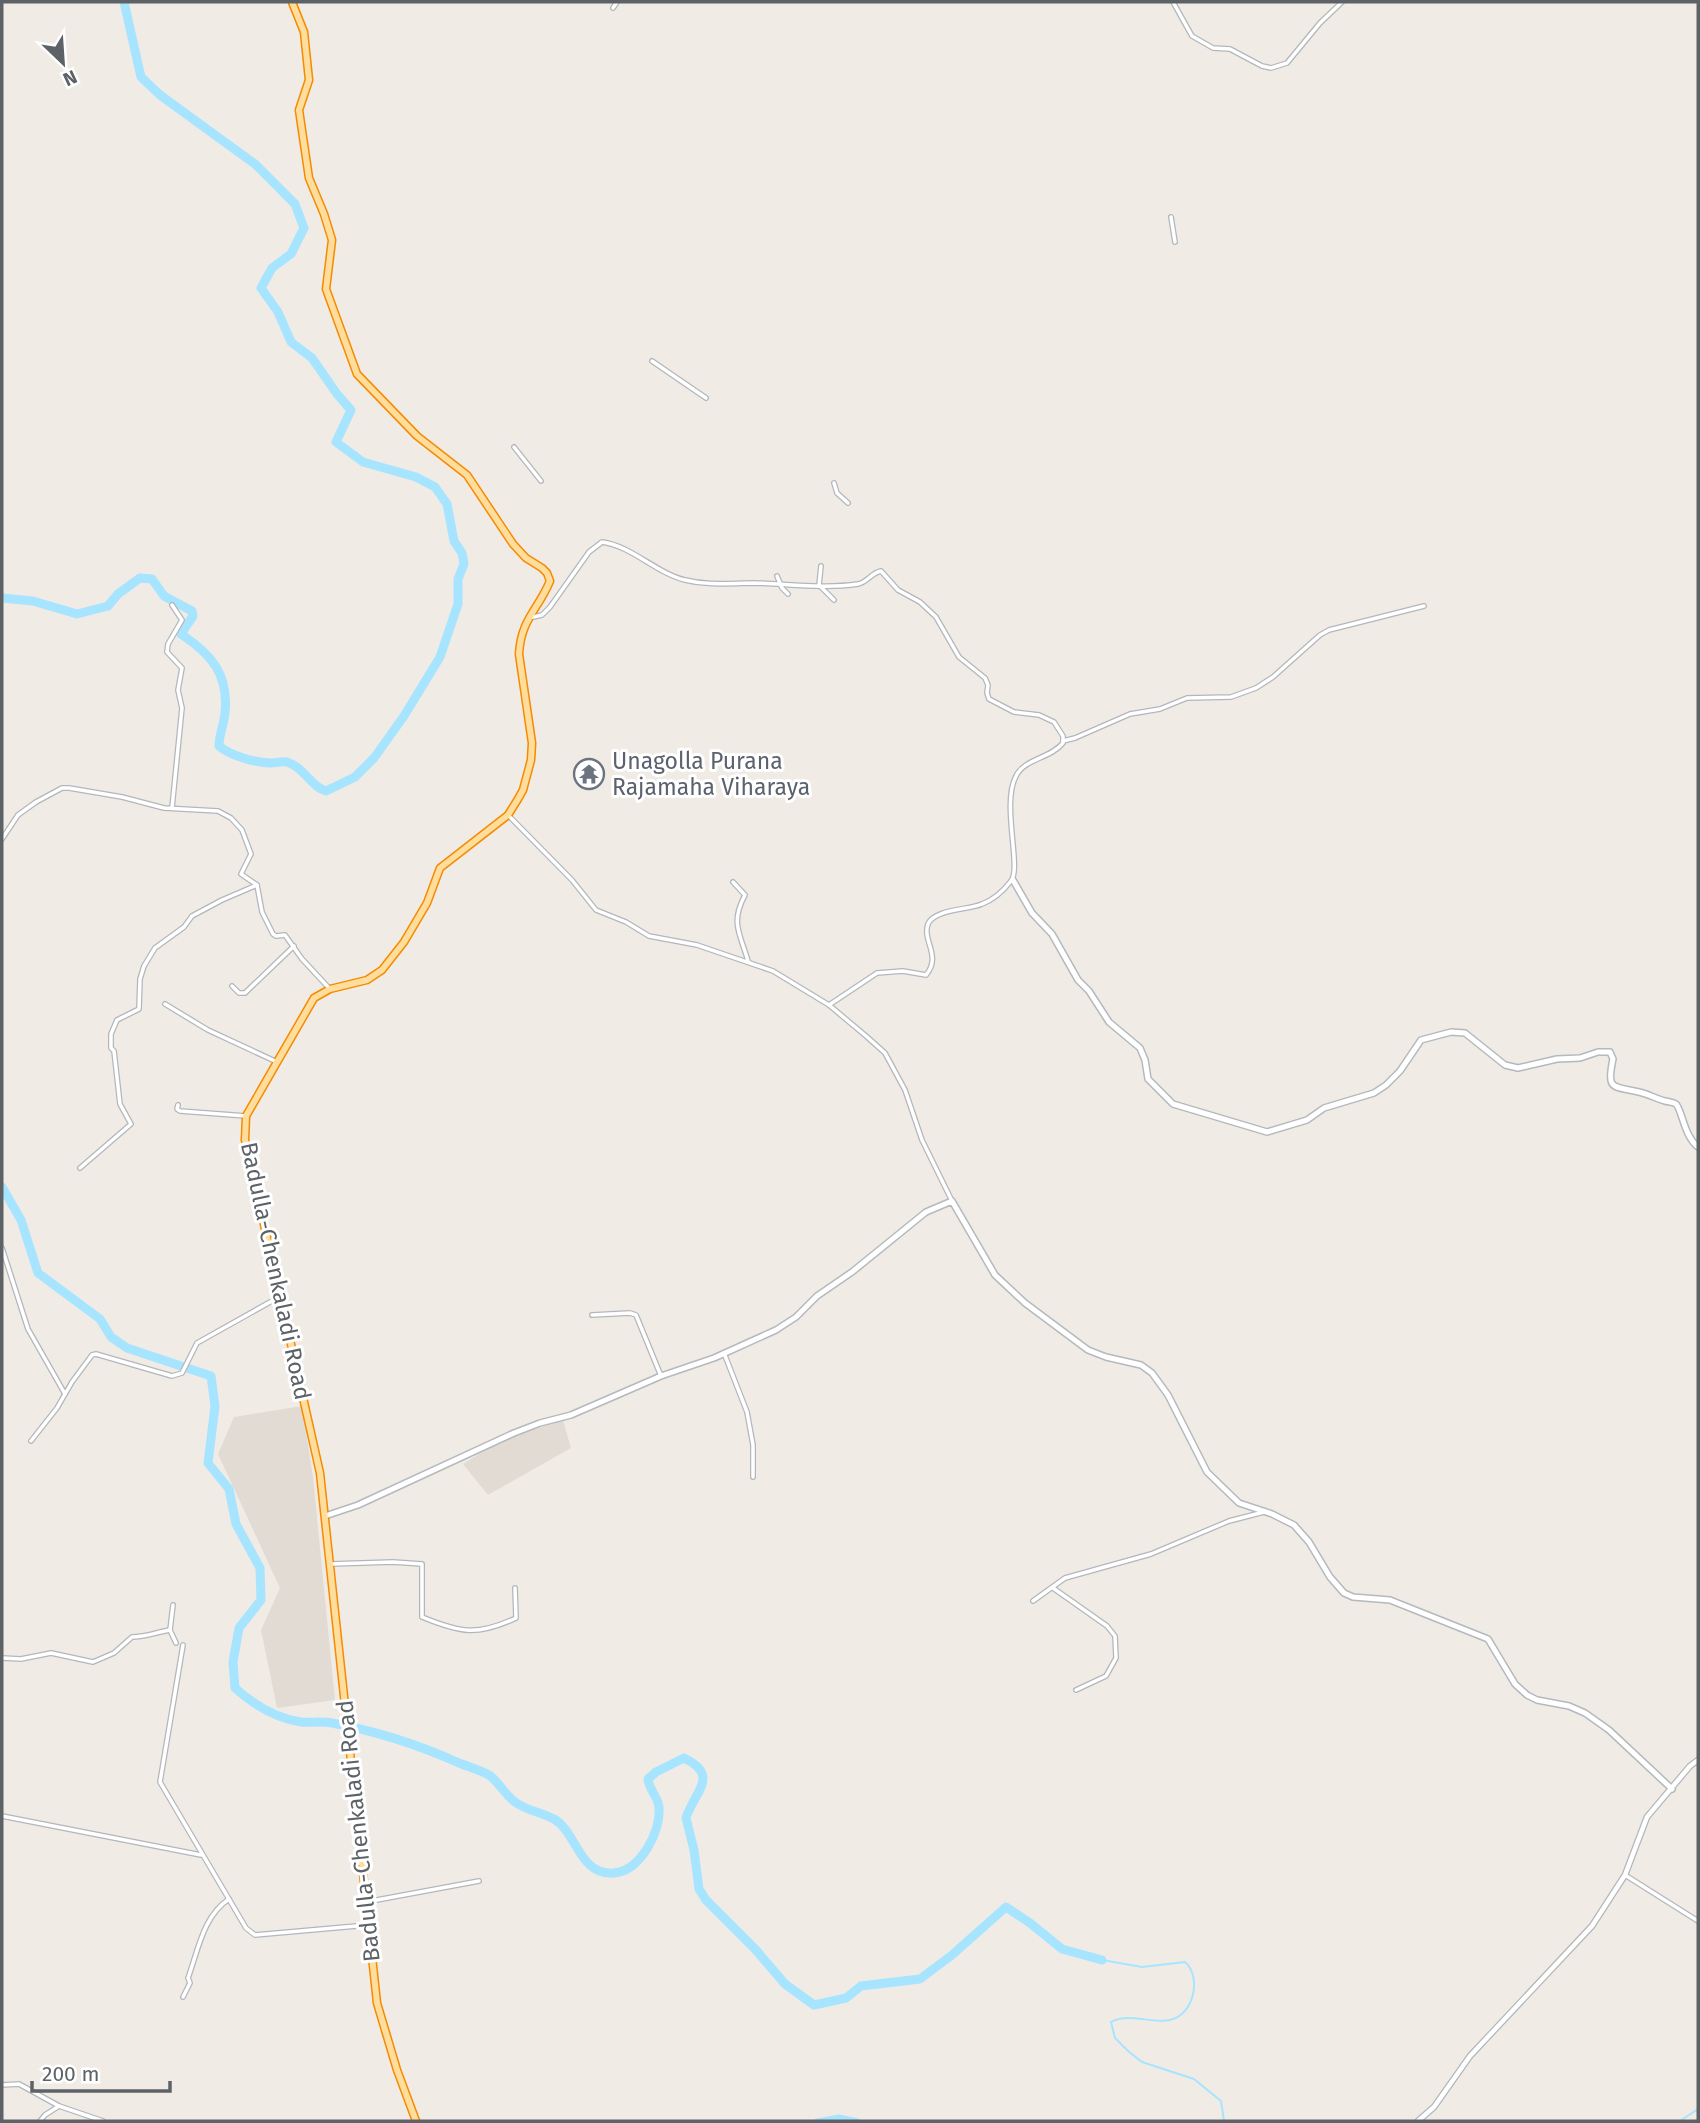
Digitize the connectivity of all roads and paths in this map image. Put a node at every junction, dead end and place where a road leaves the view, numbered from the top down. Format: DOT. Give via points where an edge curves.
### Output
graph roads {
  1 [pos="292,2"];
  2 [pos="617,2"];
  3 [pos="1173,2"];
  4 [pos="1342,2"];
  5 [pos="613,8"];
  6 [pos="1171,217"];
  7 [pos="1175,242"];
  8 [pos="652,361"];
  9 [pos="706,398"];
  10 [pos="514,447"];
  11 [pos="541,481"];
  12 [pos="834,482"];
  13 [pos="848,503"];
  14 [pos="821,566"];
  15 [pos="777,576"];
  16 [pos="780,584"];
  17 [pos="819,585"];
  18 [pos="788,594"];
  19 [pos="834,600"];
  20 [pos="172,605"];
  21 [pos="1424,606"];
  22 [pos="527,618"];
  23 [pos="1063,741"];
  24 [pos="172,808"];
  25 [pos="508,814"];
  26 [pos="2,839"];
  27 [pos="1013,880"];
  28 [pos="733,882"];
  29 [pos="257,886"];
  30 [pos="294,946"];
  31 [pos="748,961"];
  32 [pos="232,986"];
  33 [pos="330,989"];
  34 [pos="165,1004"];
  35 [pos="829,1005"];
  36 [pos="277,1062"];
  37 [pos="178,1105"];
  38 [pos="246,1115"];
  39 [pos="1698,1147"];
  40 [pos="80,1168"];
  41 [pos="951,1201"];
  42 [pos="2,1248"];
  43 [pos="281,1296"];
  44 [pos="592,1315"];
  45 [pos="724,1353"];
  46 [pos="661,1376"];
  47 [pos="65,1394"];
  48 [pos="31,1441"];
  49 [pos="753,1477"];
  50 [pos="1266,1512"];
  51 [pos="325,1516"];
  52 [pos="330,1564"];
  53 [pos="515,1588"];
  54 [pos="1053,1588"];
  55 [pos="1033,1601"];
  56 [pos="173,1605"];
  57 [pos="170,1630"];
  58 [pos="176,1643"];
  59 [pos="183,1645"];
  60 [pos="2,1658"];
  61 [pos="1076,1690"];
  62 [pos="1698,1760"];
  63 [pos="1672,1789"];
  64 [pos="2,1816"];
  65 [pos="201,1855"];
  66 [pos="1625,1875"];
  67 [pos="479,1881"];
  68 [pos="229,1899"];
  69 [pos="366,1902"];
  70 [pos="1698,1921"];
  71 [pos="368,1925"];
  72 [pos="183,1997"];
  73 [pos="2,2085"];
  74 [pos="59,2106"];
  75 [pos="40,2121"];
  76 [pos="103,2121"];
  77 [pos="416,2121"];
  78 [pos="1418,2121"];
  1 -- 22 [label="highway" via="304,32 309,80 299,110 309,178 332,240 327,289 357,374 417,436 467,475 513,544 547,573 550,581"];
  2 -- 5 [label="street"];
  3 -- 4 [label="street" via="1192,36 1271,68 1287,63"];
  6 -- 7 [label="street"];
  8 -- 9 [label="street"];
  10 -- 11 [label="street"];
  12 -- 13 [label="street" via="837,494"];
  14 -- 17 [label="street"];
  15 -- 16 [label="street"];
  16 -- 17 [label="street"];
  16 -- 18 [label="street"];
  16 -- 22 [label="street" via="713,585 682,580 603,542 589,552 542,615"];
  17 -- 19 [label="street"];
  17 -- 23 [label="street" via="864,582 881,571 898,590 936,617 960,657 985,678 989,699 1014,712 1054,722"];
  20 -- 24 [label="street" via="182,620 167,652 182,668"];
  21 -- 23 [label="street" via="1329,630 1273,677 1240,694 1187,698 1130,714"];
  22 -- 25 [label="highway" via="519,653 531,760 523,790"];
  23 -- 27 [label="street" via="1051,753 1024,766 1014,779 1010,802"];
  24 -- 26 [label="street" via="62,788 19,815"];
  24 -- 29 [label="street" via="218,811 231,818 242,830 251,854 241,874"];
  25 -- 31 [label="street" via="596,910 649,936"];
  25 -- 33 [label="highway" via="440,868 427,903 382,970 367,980"];
  27 -- 35 [label="street" via="981,905 931,920 928,933 933,959 926,975 903,971 877,974"];
  27 -- 39 [label="main road" via="1109,1023 1140,1048 1149,1079 1173,1104 1267,1132 1374,1093 1400,1071 1421,1040 1465,1032 1504,1066 1518,1068 1610,1052 1613,1084 1619,1090 1675,1103"];
  28 -- 31 [label="street" via="745,895 736,921"];
  29 -- 30 [label="street" via="273,934 285,934"];
  29 -- 40 [label="street" via="192,916 155,948 140,979 139,1009 117,1020 111,1034 120,1104 131,1124"];
  30 -- 32 [label="street" via="245,993"];
  30 -- 33 [label="street"];
  31 -- 35 [label="street"];
  33 -- 36 [label="highway, Badulla-Chenkaladi Road" via="314,998"];
  34 -- 36 [label="street"];
  35 -- 41 [label="street" via="885,1053"];
  36 -- 38 [label="highway, Badulla-Chenkaladi Road"];
  37 -- 38 [label="street" via="180,1111"];
  38 -- 43 [label="highway, Badulla-Chenkaladi Road" via="245,1140"];
  41 -- 45 [label="main road" via="926,1212 786,1324"];
  41 -- 50 [label="main road" via="995,1275 1088,1350 1141,1364 1152,1373 1207,1472 1239,1503"];
  42 -- 47 [label="street" via="28,1329"];
  43 -- 47 [label="street" via="197,1343 182,1373 172,1376 96,1354"];
  43 -- 51 [label="highway, Badulla-Chenkaladi Road" via="320,1473"];
  44 -- 46 [label="street" via="636,1315"];
  45 -- 46 [label="main road"];
  45 -- 49 [label="street" via="747,1412"];
  46 -- 51 [label="main road" via="571,1415 514,1433"];
  47 -- 48 [label="street"];
  50 -- 54 [label="street" via="1229,1521 1151,1555 1065,1578"];
  50 -- 63 [label="main road" via="1294,1525 1344,1593 1390,1600 1488,1639 1515,1684 1527,1695 1585,1713"];
  51 -- 52 [label="highway, Badulla-Chenkaladi Road"];
  52 -- 53 [label="street" via="422,1564 422,1618 465,1632 481,1632 516,1618"];
  52 -- 69 [label="highway, Badulla-Chenkaladi Road"];
  54 -- 55 [label="street"];
  54 -- 61 [label="street" via="1115,1636 1116,1658 1106,1676"];
  56 -- 57 [label="street"];
  57 -- 58 [label="street"];
  57 -- 60 [label="street" via="132,1637 114,1653 93,1662 51,1653"];
  59 -- 65 [label="street" via="160,1783"];
  62 -- 63 [label="street"];
  63 -- 66 [label="street" via="1647,1817"];
  64 -- 65 [label="street"];
  65 -- 68 [label="street"];
  66 -- 70 [label="street"];
  66 -- 78 [label="street" via="1592,1926 1471,2056 1434,2107"];
  67 -- 69 [label="street"];
  68 -- 71 [label="street" via="255,1935"];
  68 -- 72 [label="street" via="205,1929"];
  69 -- 71 [label="highway, Badulla-Chenkaladi Road"];
  71 -- 77 [label="highway, Badulla-Chenkaladi Road" via="377,2003"];
  73 -- 74 [label="street" via="19,2084"];
  74 -- 75 [label="street"];
  74 -- 76 [label="street"];
}
